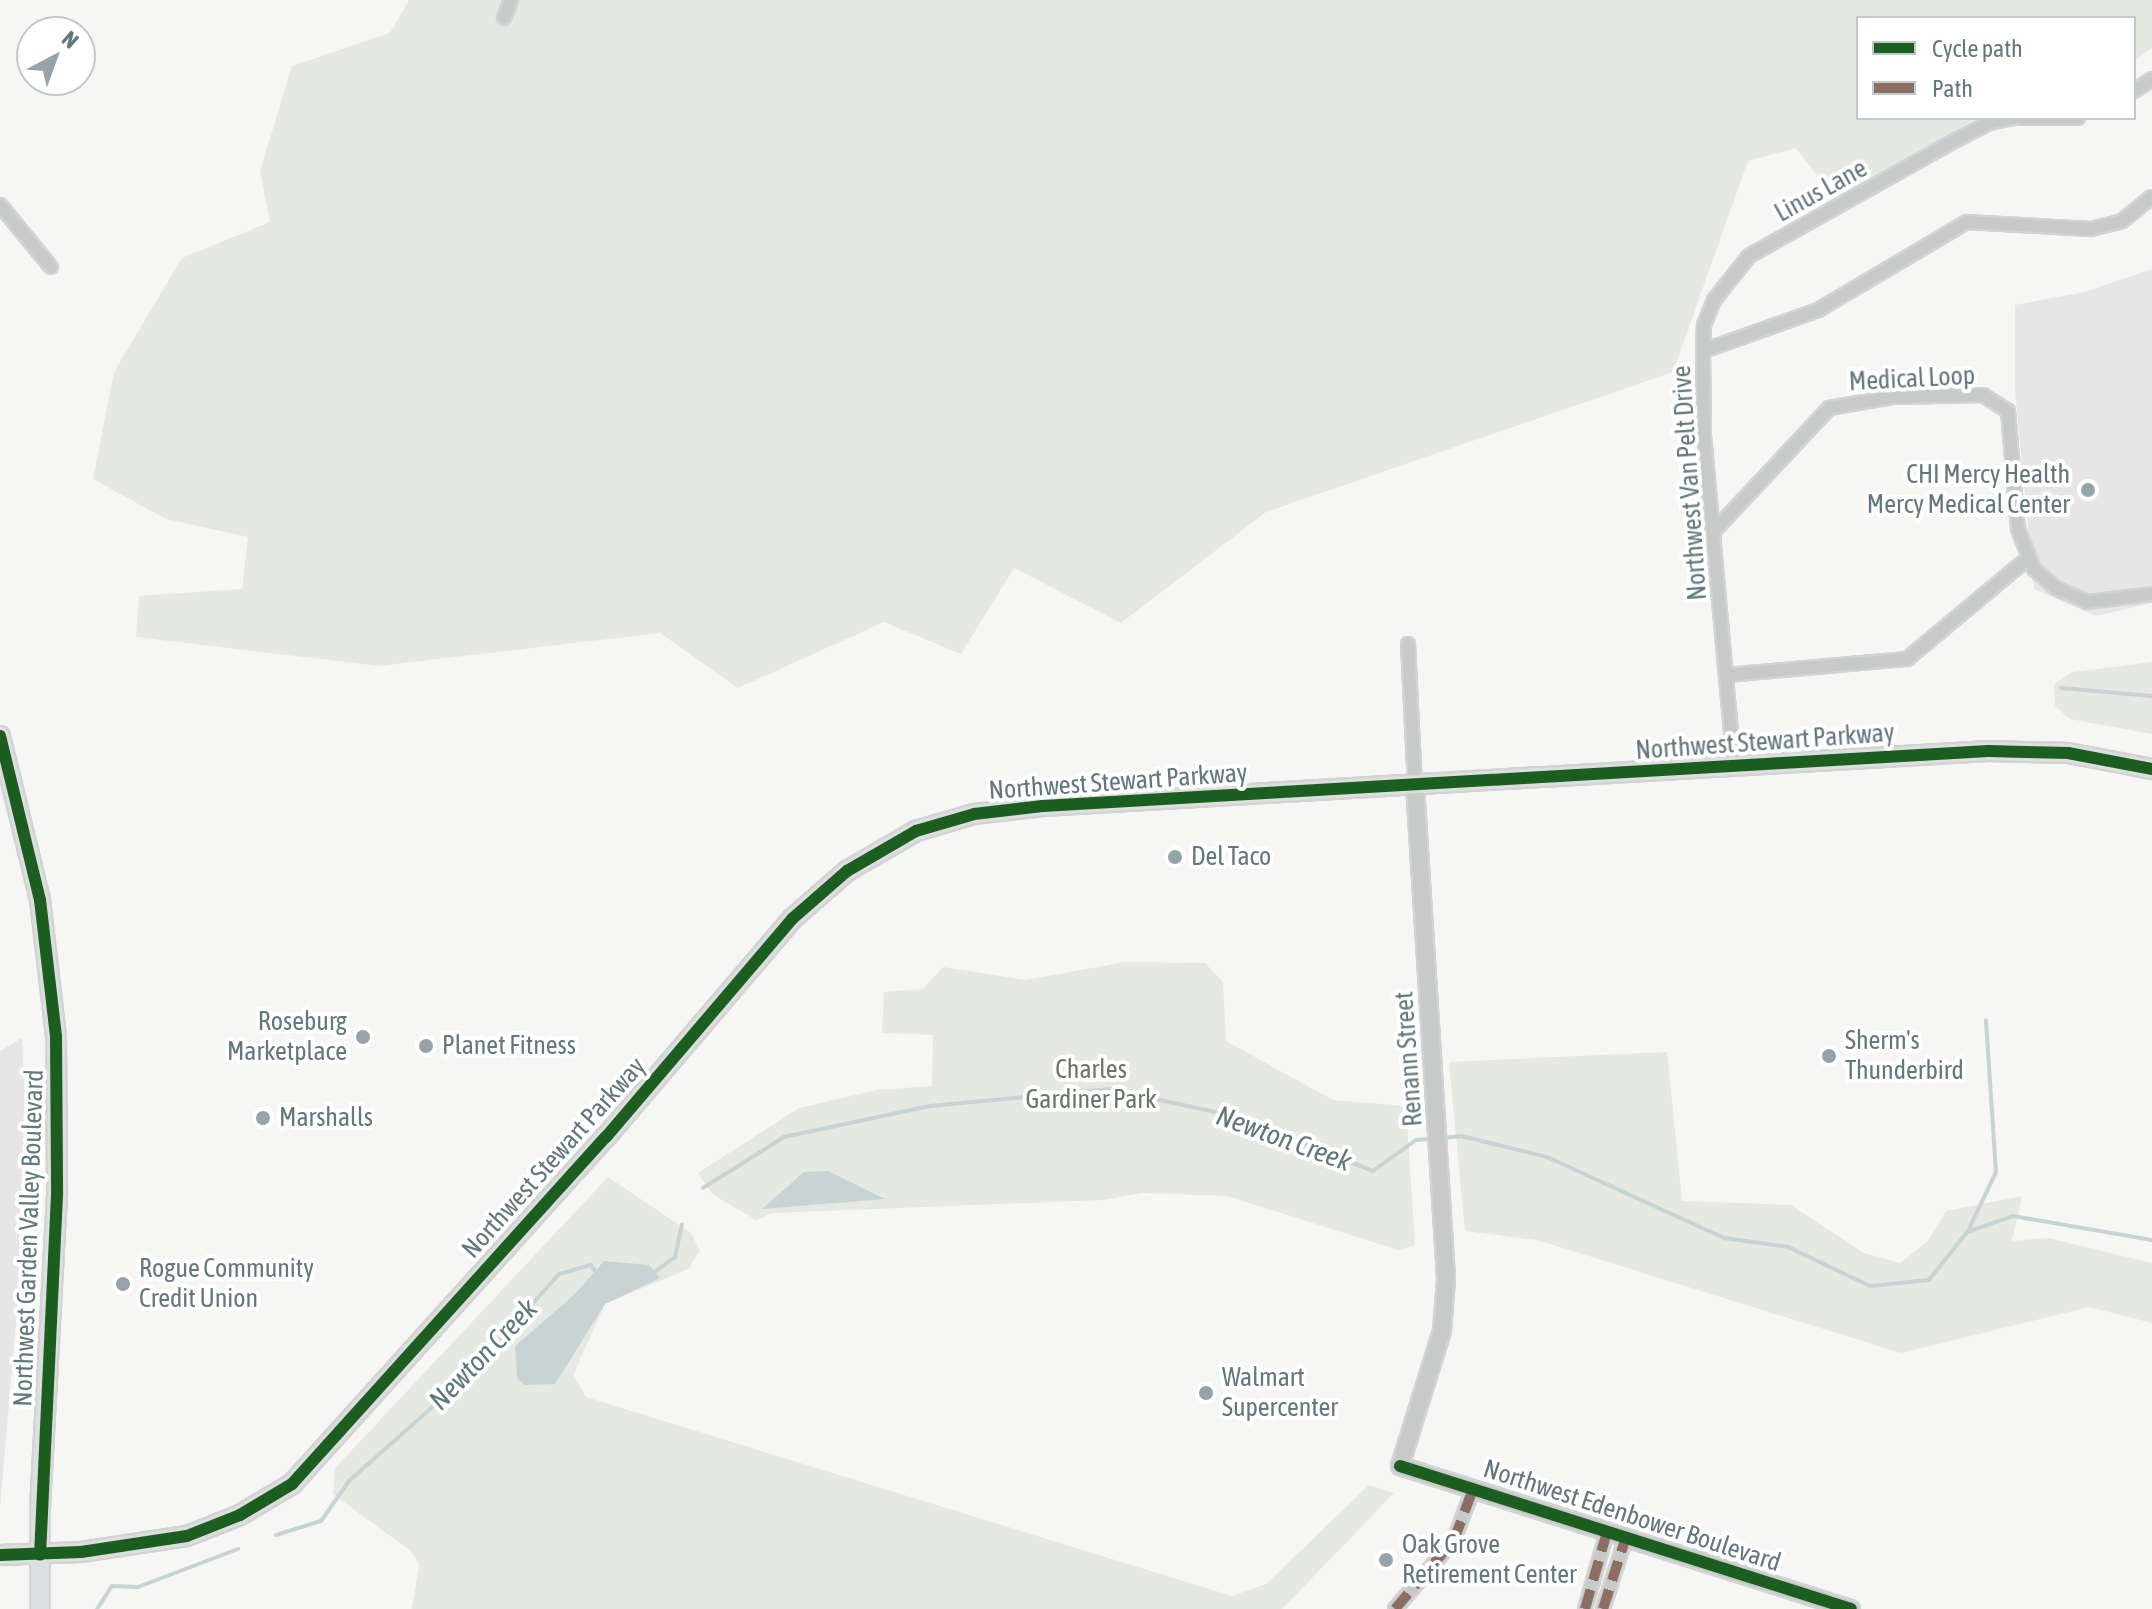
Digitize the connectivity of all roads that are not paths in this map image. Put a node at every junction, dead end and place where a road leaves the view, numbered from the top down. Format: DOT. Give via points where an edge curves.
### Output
graph roads {
  1 [pos="511,0"];
  2 [pos="504,18"];
  3 [pos="2003,120"];
  4 [pos="2152,197"];
  5 [pos="0,205"];
  6 [pos="51,267"];
  7 [pos="1703,351"];
  8 [pos="1715,530"];
  9 [pos="2027,559"];
  10 [pos="2152,594"];
  11 [pos="1408,644"];
  12 [pos="1727,675"];
  13 [pos="0,736"];
  14 [pos="1734,765"];
  15 [pos="2152,769"];
  16 [pos="1415,785"];
  17 [pos="1400,1466"];
  18 [pos="1473,1489"];
  19 [pos="1607,1532"];
  20 [pos="1626,1537"];
  21 [pos="0,1555"];
  22 [pos="40,1555"];
  23 [pos="40,1609"];
  24 [pos="1395,1609"];
  25 [pos="1585,1609"];
  26 [pos="1603,1609"];
  27 [pos="1851,1609"];
  1 -- 2 [label="street"];
  3 -- 7 [label="street, Linus Lane" via="1956,140 1749,256 1714,300 1704,325"];
  4 -- 7 [label="street, Northwest Van Pelt Drive" via="2122,221 2091,229 1967,222 1806,316"];
  5 -- 6 [label="street"];
  7 -- 8 [label="street, Northwest Van Pelt Drive" via="1704,433"];
  8 -- 9 [label="street, Medical Loop" via="1829,408 1892,397 1983,395 2002,403 2010,421 2018,529"];
  8 -- 12 [label="street, Northwest Van Pelt Drive"];
  9 -- 10 [label="street" via="2041,578 2087,602"];
  9 -- 12 [label="street" via="1907,659"];
  11 -- 16 [label="street, Renann Street"];
  12 -- 14 [label="street, Northwest Van Pelt Drive"];
  13 -- 22 [label="main road, Northwest Garden Valley Boulevard" via="40,900 56,1036 57,1195"];
  14 -- 15 [label="main road, Northwest Stewart Parkway" via="2015,750 2068,753"];
  14 -- 16 [label="main road, Northwest Stewart Parkway"];
  16 -- 17 [label="street, Renann Street" via="1446,1279 1442,1331"];
  16 -- 22 [label="main road, Northwest Stewart Parkway" via="1008,810 946,820 893,842 818,893 792,919 606,1137 292,1484 240,1515 187,1536"];
  17 -- 18 [label="street, Northwest Edenbower Boulevard"];
  18 -- 19 [label="street, Northwest Edenbower Boulevard"];
  18 -- 24 [label="street" via="1454,1540"];
  19 -- 20 [label="street, Northwest Edenbower Boulevard"];
  19 -- 25 [label="street"];
  20 -- 26 [label="street"];
  20 -- 27 [label="street, Northwest Edenbower Boulevard"];
  21 -- 22 [label="main road, Northwest Stewart Parkway"];
  22 -- 23 [label="main road, Northwest Garden Valley Boulevard"];
}
